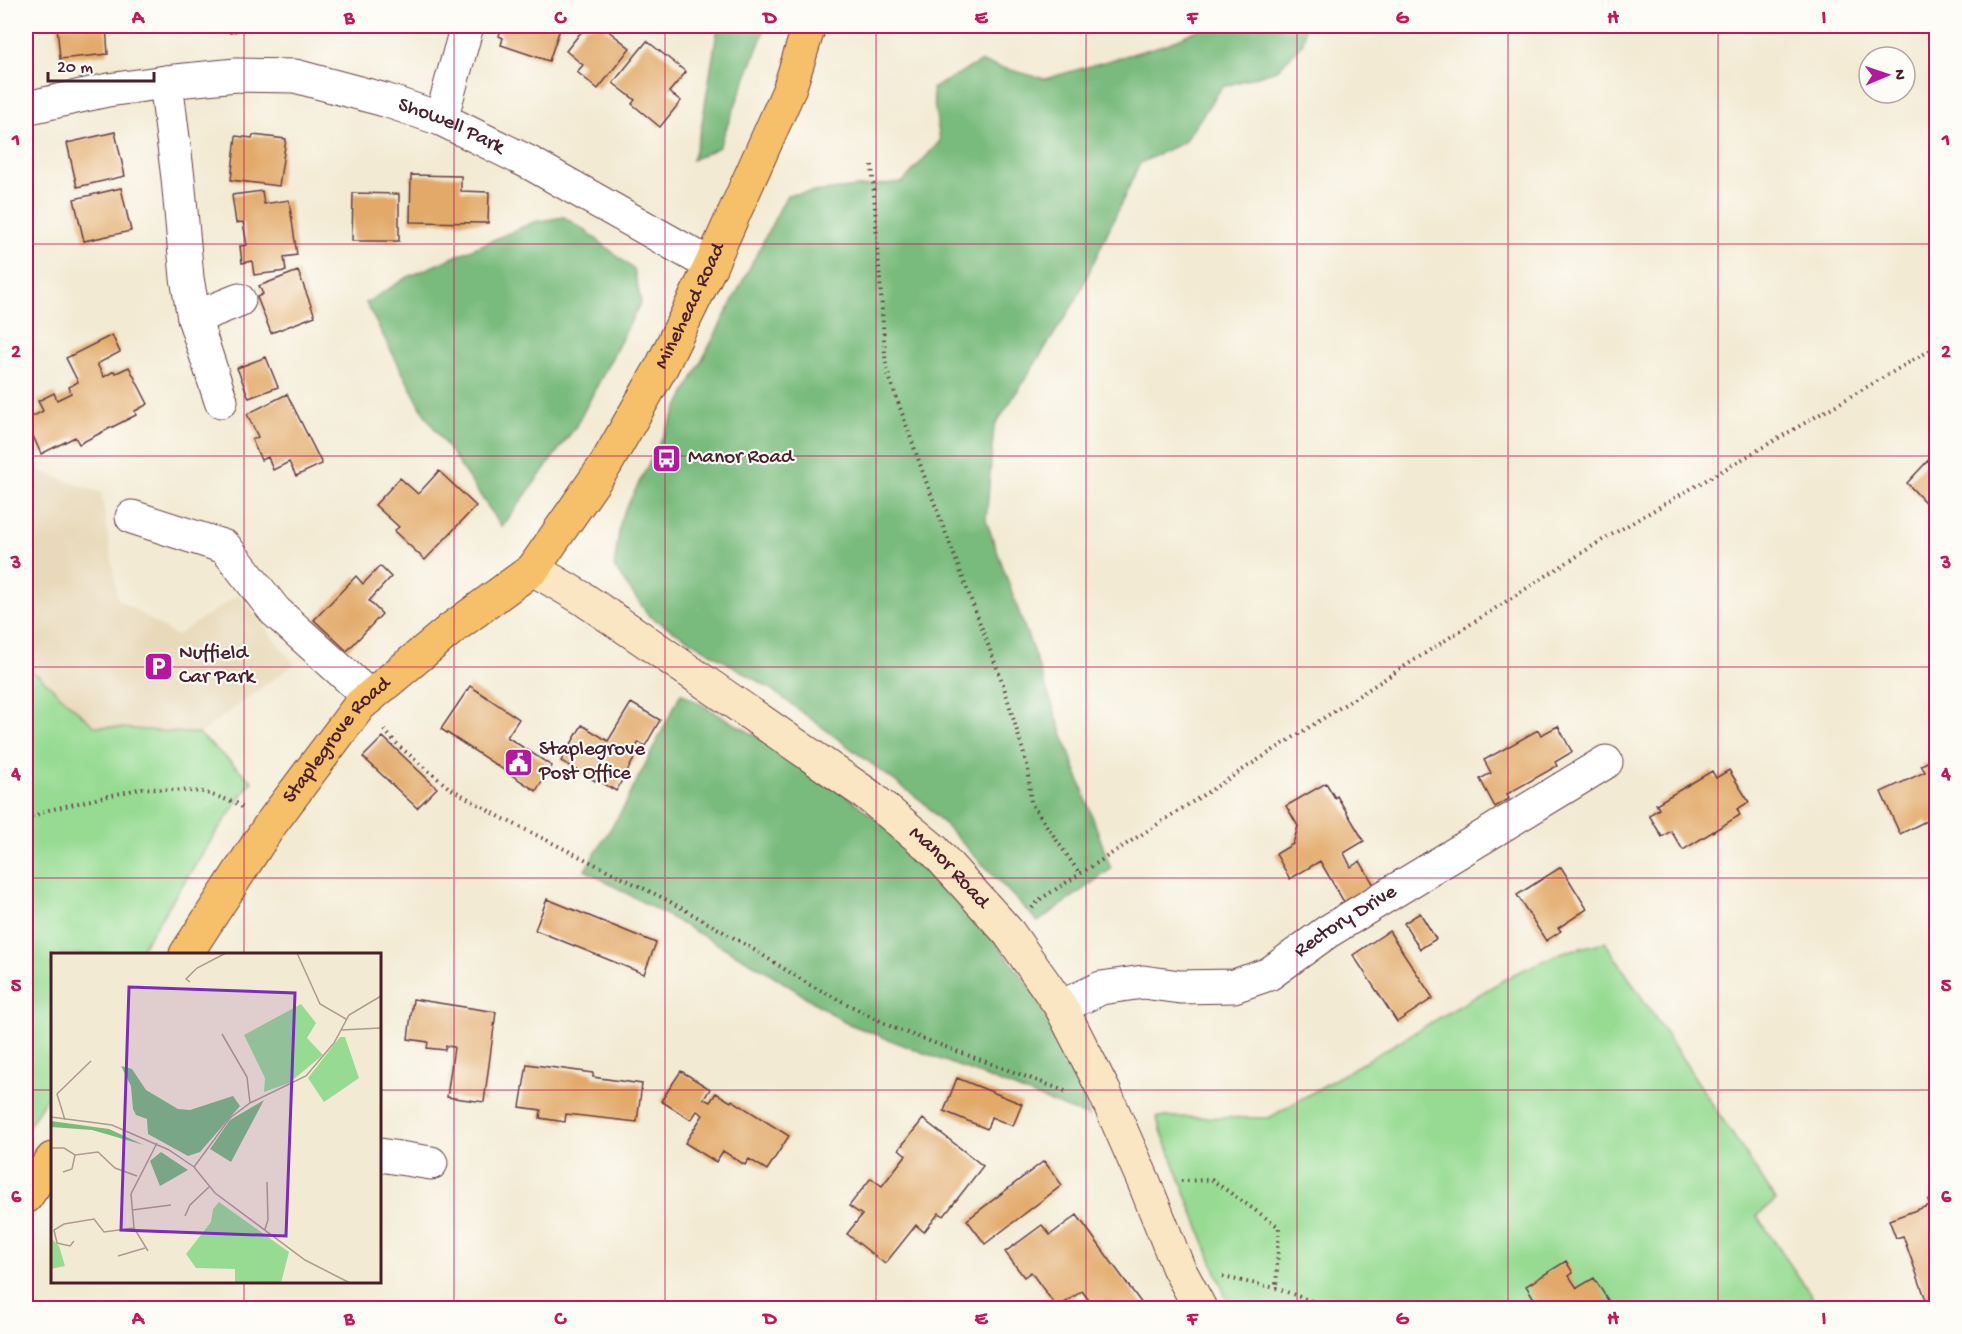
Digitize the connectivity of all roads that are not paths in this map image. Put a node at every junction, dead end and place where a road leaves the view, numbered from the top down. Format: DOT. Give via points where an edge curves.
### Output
graph roads {
  1 [pos="467,26"];
  2 [pos="809,26"];
  3 [pos="166,82"];
  4 [pos="26,108"];
  5 [pos="441,119"];
  6 [pos="711,265"];
  7 [pos="239,300"];
  8 [pos="194,318"];
  9 [pos="221,401"];
  10 [pos="132,517"];
  11 [pos="533,569"];
  12 [pos="365,701"];
  13 [pos="1606,762"];
  14 [pos="187,953"];
  15 [pos="1061,1006"];
  16 [pos="381,1155"];
  17 [pos="51,1160"];
  18 [pos="431,1163"];
  19 [pos="26,1197"];
  20 [pos="1200,1308"];
  1 -- 5 [label="street"];
  2 -- 6 [label="main road, Minehead Road" via="789,90"];
  3 -- 4 [label="street, Showell Park"];
  3 -- 5 [label="street, Showell Park" via="236,75 295,76"];
  3 -- 8 [label="street"];
  5 -- 6 [label="street, Showell Park" via="530,163"];
  6 -- 11 [label="main road, Minehead Road" via="662,366 606,464"];
  7 -- 8 [label="street"];
  8 -- 9 [label="street"];
  10 -- 12 [label="street" via="225,547 275,611"];
  11 -- 12 [label="main road, Staplegrove Road" via="451,629"];
  11 -- 15 [label="street, Manor Road" via="631,631 868,795 934,850 1009,933"];
  12 -- 14 [label="main road, Staplegrove Road" via="270,825"];
  13 -- 15 [label="street, Rectory Drive" via="1327,932 1269,974 1234,986 1180,987 1143,982 1101,988"];
  15 -- 20 [label="street, Manor Road" via="1104,1091 1178,1267"];
  16 -- 18 [label="street"];
  17 -- 19 [label="main road"];
}
